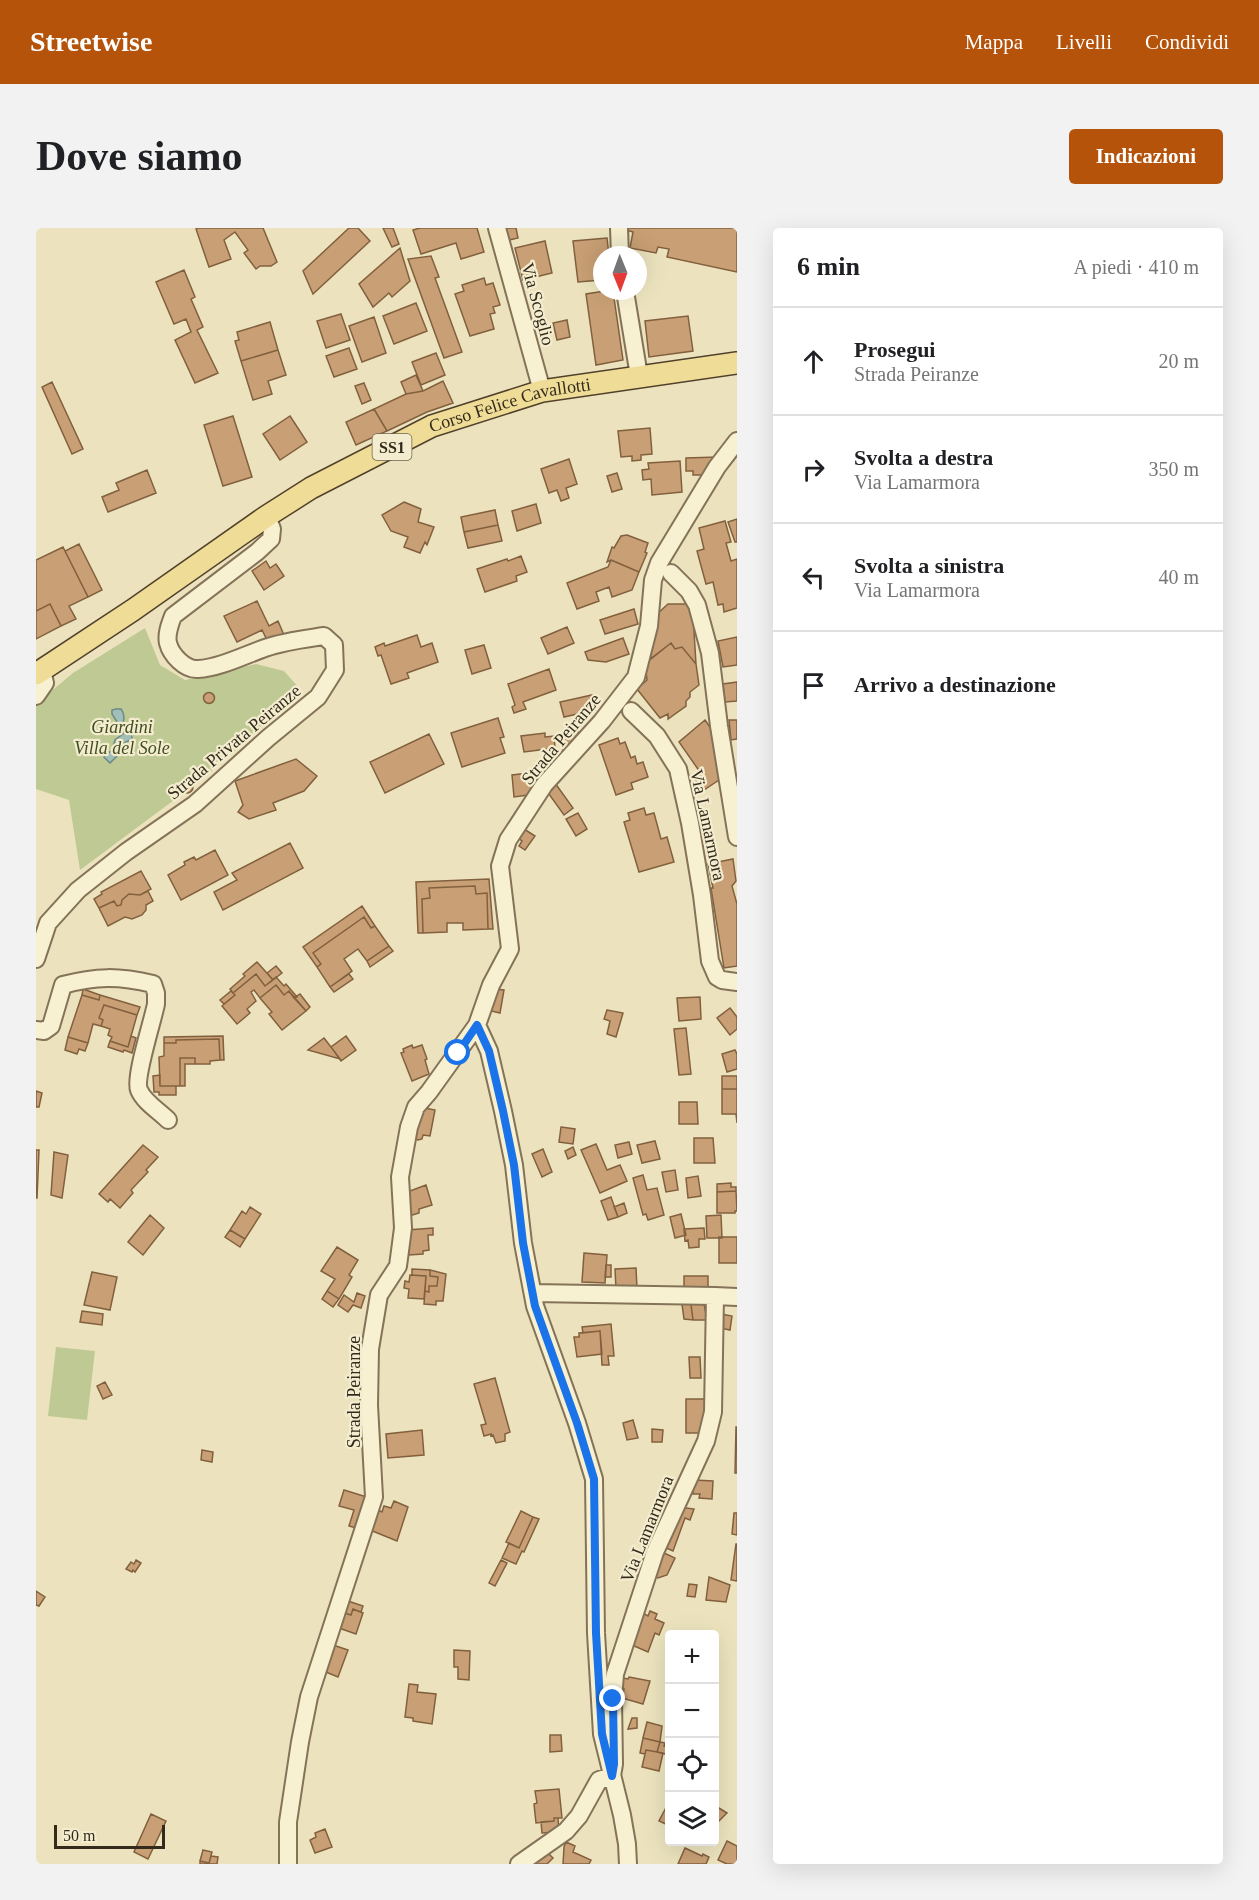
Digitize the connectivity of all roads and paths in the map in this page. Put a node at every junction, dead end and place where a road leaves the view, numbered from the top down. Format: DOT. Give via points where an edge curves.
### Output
graph roads {
  1 [pos="497,228"];
  2 [pos="619,228"];
  3 [pos="620,246"];
  4 [pos="626,300"];
  5 [pos="737,363"];
  6 [pos="639,376"];
  7 [pos="542,391"];
  8 [pos="737,441"];
  9 [pos="267,516"];
  10 [pos="671,573"];
  11 [pos="39,673"];
  12 [pos="36,696"];
  13 [pos="631,711"];
  14 [pos="737,841"];
  15 [pos="36,958"];
  16 [pos="737,982"];
  17 [pos="477,1025"];
  18 [pos="36,1030"];
  19 [pos="168,1120"];
  20 [pos="532,1293"];
  21 [pos="715,1296"];
  22 [pos="737,1297"];
  23 [pos="612,1776"];
  24 [pos="288,1864"];
  25 [pos="519,1864"];
  26 [pos="628,1864"];
  1 -- 7 [label="street, Via Scoglio"];
  2 -- 3 [label="street"];
  4 -- 6 [label="street"];
  5 -- 6 [label="main road, Corso Felice Cavallotti / SS1"];
  6 -- 7 [label="main road, Corso Felice Cavallotti / SS1"];
  7 -- 9 [label="main road, Corso Felice Cavallotti / SS1" via="432,426"];
  8 -- 17 [label="street, Strada Peiranze" via="659,563 636,677 602,722 544,785 508,840 500,866 510,949 491,985"];
  9 -- 11 [label="main road, Corso Felice Cavallotti / SS1"];
  9 -- 15 [label="street, Strada Privata Peiranze" via="271,539 173,616 168,643 175,656 196,669 287,641 324,636 334,645 335,670 318,697 195,804 78,890 48,923"];
  10 -- 14 [label="street, Via Lamarmora" via="697,605 710,653"];
  11 -- 12 [label="street" via="45,683"];
  13 -- 16 [label="street, Via Lamarmora" via="657,736 678,769 710,961 717,977"];
  17 -- 20 [label="street, Via Lamarmora" via="489,1051 503,1111"];
  17 -- 24 [label="street, Strada Peiranze" via="416,1107 409,1128 400,1177 403,1228 398,1266 379,1295 370,1349 374,1497 309,1697 288,1822"];
  18 -- 19 [label="street" via="44,1031 51,1026 63,985 118,977 153,984 156,1004 138,1074 138,1089"];
  20 -- 21 [label="street"];
  20 -- 23 [label="street, Via Lamarmora" via="594,1479 602,1734"];
  21 -- 22 [label="street"];
  21 -- 23 [label="street, Via Lamarmora" via="713,1413 706,1441 655,1552 615,1674"];
  23 -- 25 [label="street" via="599,1780 566,1831"];
  23 -- 26 [label="street, Via Lamarmora" via="624,1825"];
}
